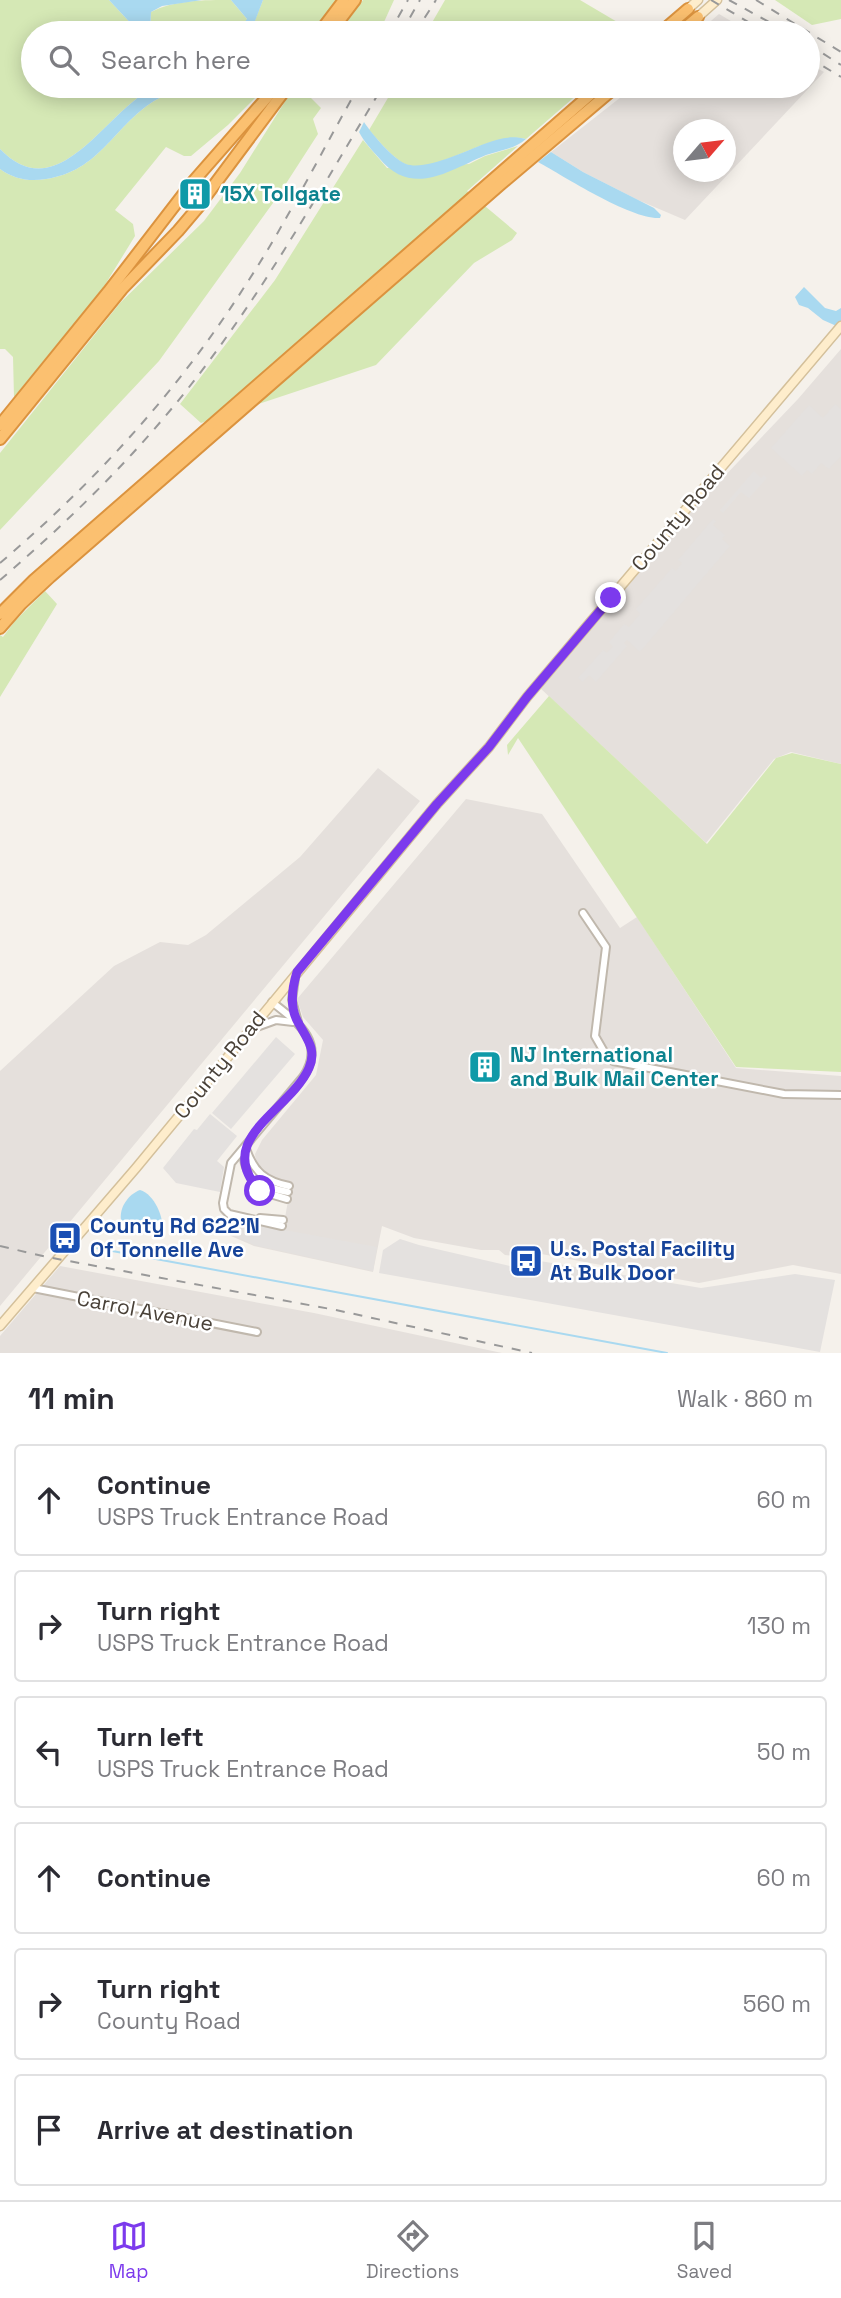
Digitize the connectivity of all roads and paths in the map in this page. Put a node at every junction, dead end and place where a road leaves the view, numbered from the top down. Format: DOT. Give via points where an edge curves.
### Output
graph roads {
  1 [pos="344,0"];
  2 [pos="355,0"];
  3 [pos="698,0"];
  4 [pos="717,0"];
  5 [pos="688,9"];
  6 [pos="698,17"];
  7 [pos="328,21"];
  8 [pos="339,21"];
  9 [pos="674,21"];
  10 [pos="693,21"];
  11 [pos="271,98"];
  12 [pos="273,98"];
  13 [pos="586,98"];
  14 [pos="603,98"];
  15 [pos="840,327"];
  16 [pos="21,406"];
  17 [pos="0,425"];
  18 [pos="0,439"];
  19 [pos="1,622"];
  20 [pos="583,913"];
  21 [pos="297,972"];
  22 [pos="272,1002"];
  23 [pos="298,1024"];
  24 [pos="247,1032"];
  25 [pos="841,1095"];
  26 [pos="245,1147"];
  27 [pos="282,1223"];
  28 [pos="33,1288"];
  29 [pos="1,1325"];
  30 [pos="257,1332"];
  1 -- 7 [label="highway"];
  2 -- 8 [label="highway"];
  3 -- 5 [label="main road"];
  4 -- 6 [label="main road"];
  5 -- 9 [label="highway"];
  6 -- 10 [label="highway"];
  11 -- 16 [label="highway" via="188,188"];
  12 -- 16 [label="highway" via="176,234"];
  13 -- 19 [label="highway" via="34,580"];
  14 -- 19 [label="highway"];
  15 -- 21 [label="main road, County Road"];
  16 -- 17 [label="highway"];
  16 -- 18 [label="highway"];
  20 -- 25 [label="street" via="606,947 595,1036 612,1061 784,1094"];
  21 -- 22 [label="main road, County Road"];
  21 -- 23 [label="street" via="292,996"];
  22 -- 23 [label="street"];
  22 -- 24 [label="main road, County Road"];
  23 -- 24 [label="street" via="276,1020"];
  23 -- 26 [label="street" via="310,1041 308,1069"];
  24 -- 28 [label="main road, County Road"];
  26 -- 26 [label="street" via="260,1175 288,1192 251,1176 244,1160"];
  26 -- 27 [label="street" via="231,1163 223,1207 229,1214"];
  28 -- 29 [label="main road, County Road"];
  28 -- 30 [label="street, Carrol Avenue"];
}
